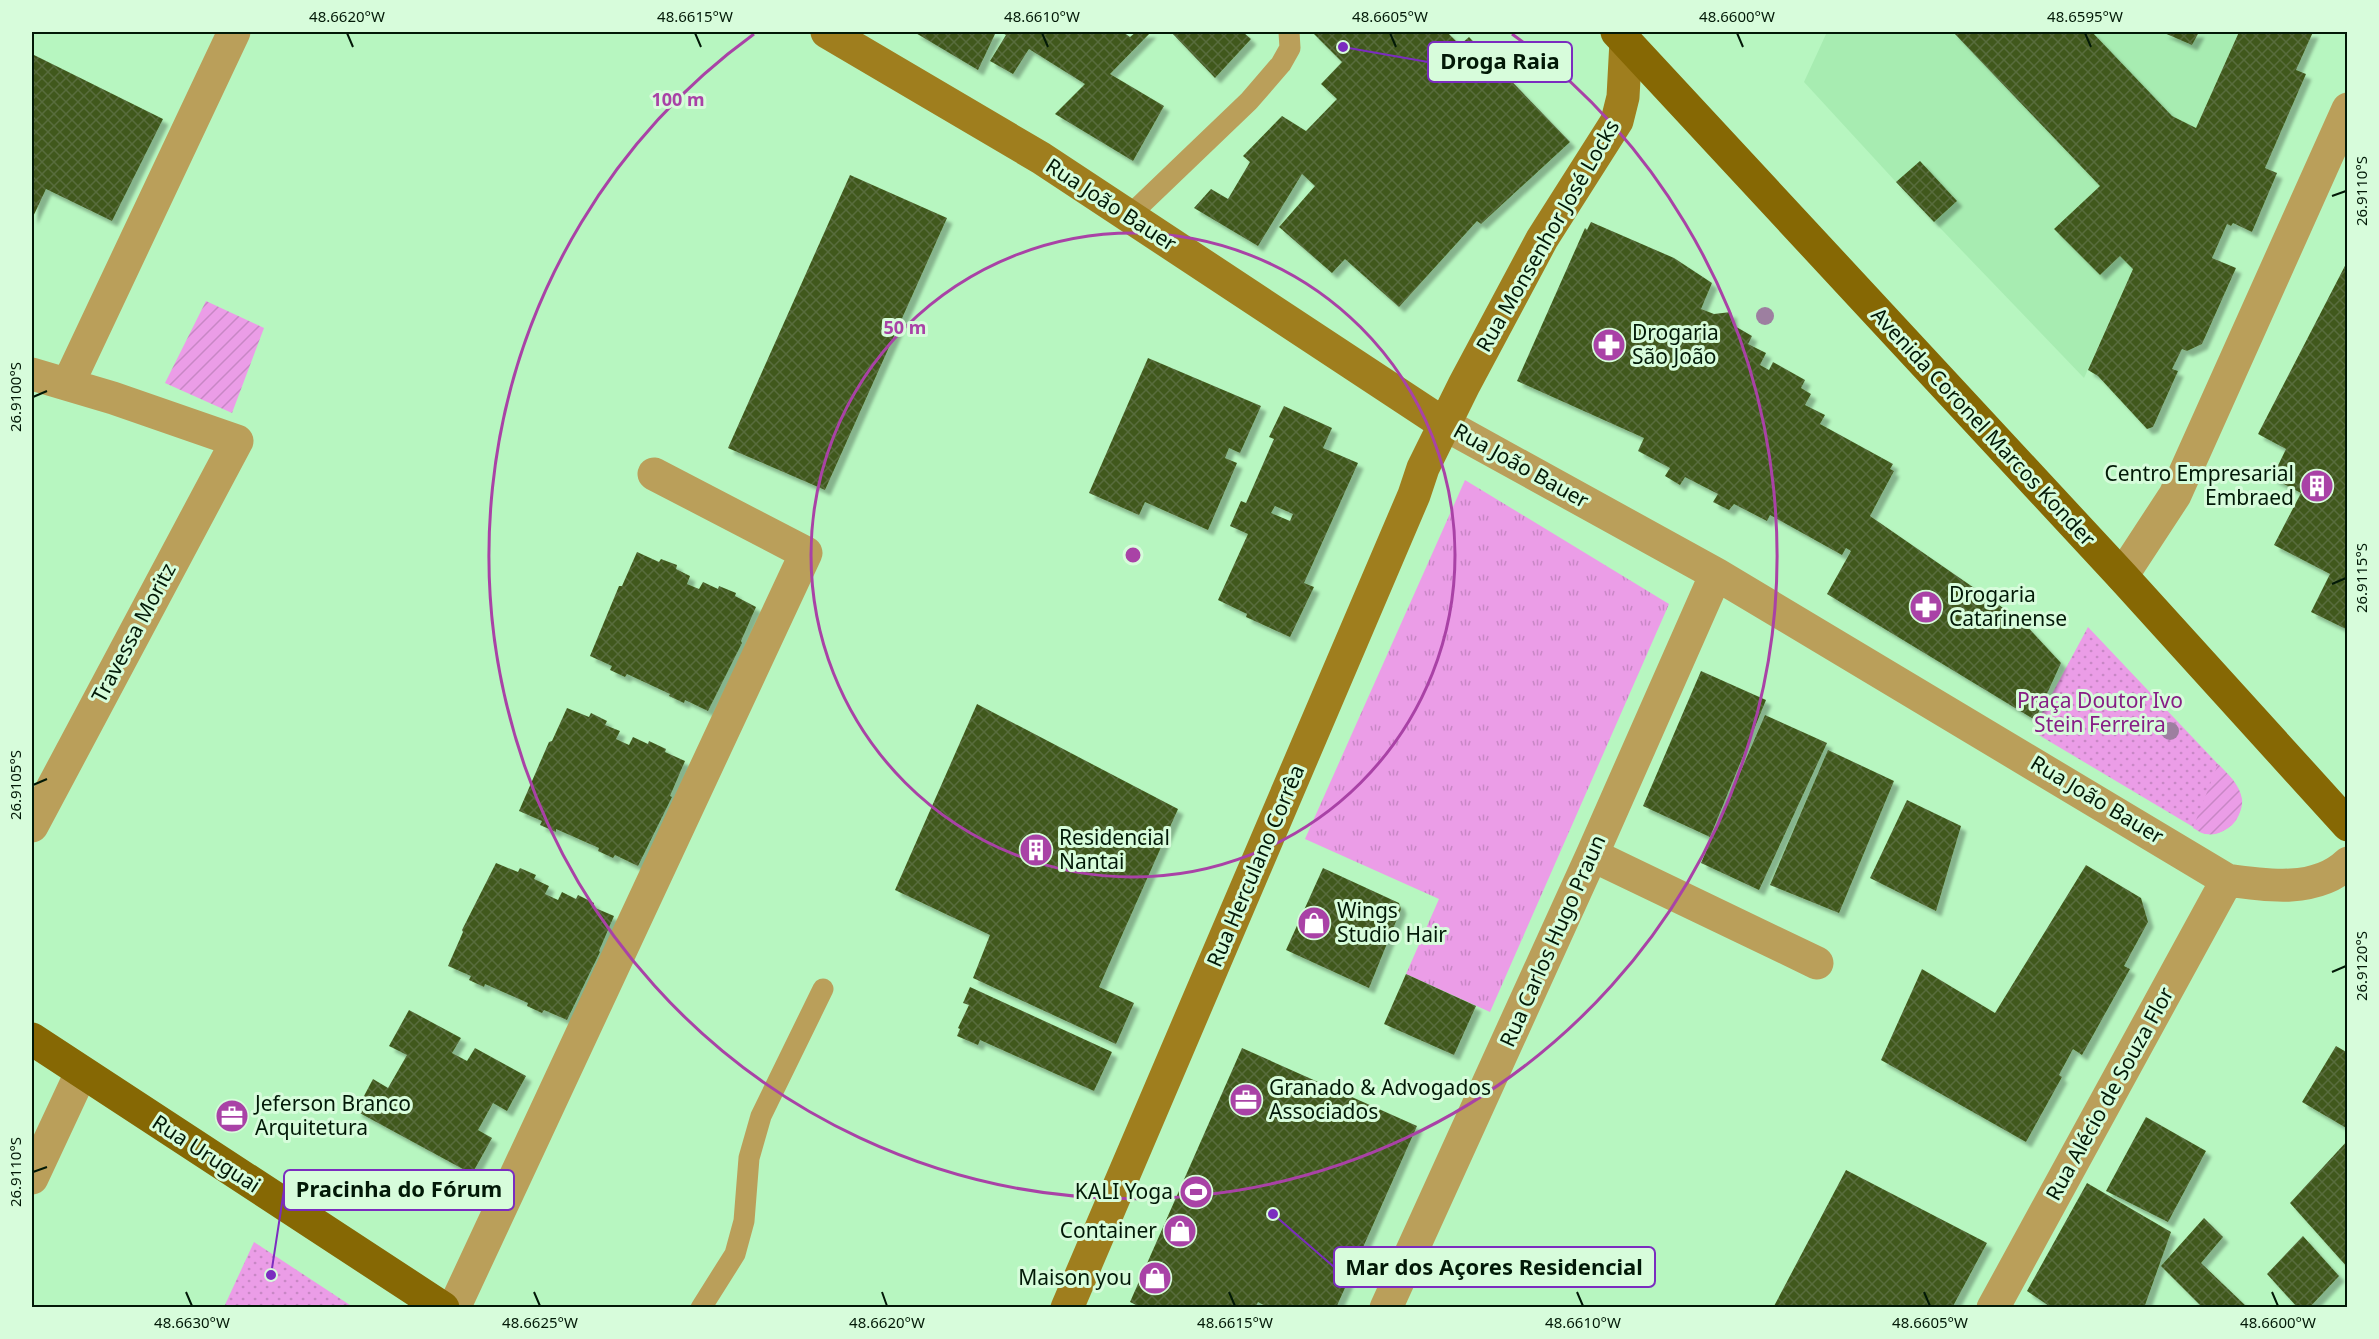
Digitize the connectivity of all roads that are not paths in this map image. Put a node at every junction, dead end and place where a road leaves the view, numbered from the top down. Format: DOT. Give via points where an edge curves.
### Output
graph roads {
  1 [pos="234,32"];
  2 [pos="827,32"];
  3 [pos="1289,32"];
  4 [pos="1625,35"];
  5 [pos="2348,109"];
  6 [pos="1129,216"];
  7 [pos="32,374"];
  8 [pos="68,384"];
  9 [pos="1444,424"];
  10 [pos="654,474"];
  11 [pos="1716,574"];
  12 [pos="2122,576"];
  13 [pos="2348,825"];
  14 [pos="32,826"];
  15 [pos="1592,855"];
  16 [pos="2348,862"];
  17 [pos="2227,880"];
  18 [pos="1817,963"];
  19 [pos="823,989"];
  20 [pos="32,1039"];
  21 [pos="81,1073"];
  22 [pos="32,1178"];
  23 [pos="443,1308"];
  24 [pos="454,1308"];
  25 [pos="701,1308"];
  26 [pos="1067,1308"];
  27 [pos="1386,1308"];
  28 [pos="1993,1308"];
  1 -- 8 [label="street"];
  2 -- 6 [label="street, Rua João Bauer"];
  3 -- 6 [label="lane" via="1290,48 1281,64"];
  4 -- 9 [label="street, Rua Monsenhor José Locks" via="1623,97 1617,121 1542,240"];
  4 -- 12 [label="main road, Avenida Coronel Marcos Konder" via="1798,229"];
  5 -- 12 [label="street" via="2175,495"];
  6 -- 9 [label="street, Rua João Bauer"];
  7 -- 8 [label="street"];
  8 -- 14 [label="street, Travessa Moritz" via="237,441"];
  9 -- 11 [label="street, Rua João Bauer"];
  9 -- 26 [label="street, Rua Herculano Corrêa"];
  10 -- 24 [label="street" via="806,553"];
  11 -- 15 [label="street, Rua Carlos Hugo Praun"];
  11 -- 17 [label="street, Rua João Bauer"];
  12 -- 13 [label="main road, Avenida Coronel Marcos Konder"];
  15 -- 18 [label="street"];
  15 -- 27 [label="street, Rua Carlos Hugo Praun"];
  16 -- 17 [label="street" via="2336,874 2310,884"];
  17 -- 28 [label="street, Rua Alécio de Souza Flor"];
  19 -- 25 [label="lane" via="761,1116 749,1158 744,1221 735,1254"];
  20 -- 21 [label="main road, Rua Uruguai"];
  21 -- 22 [label="street"];
  21 -- 23 [label="main road, Rua Uruguai"];
}
